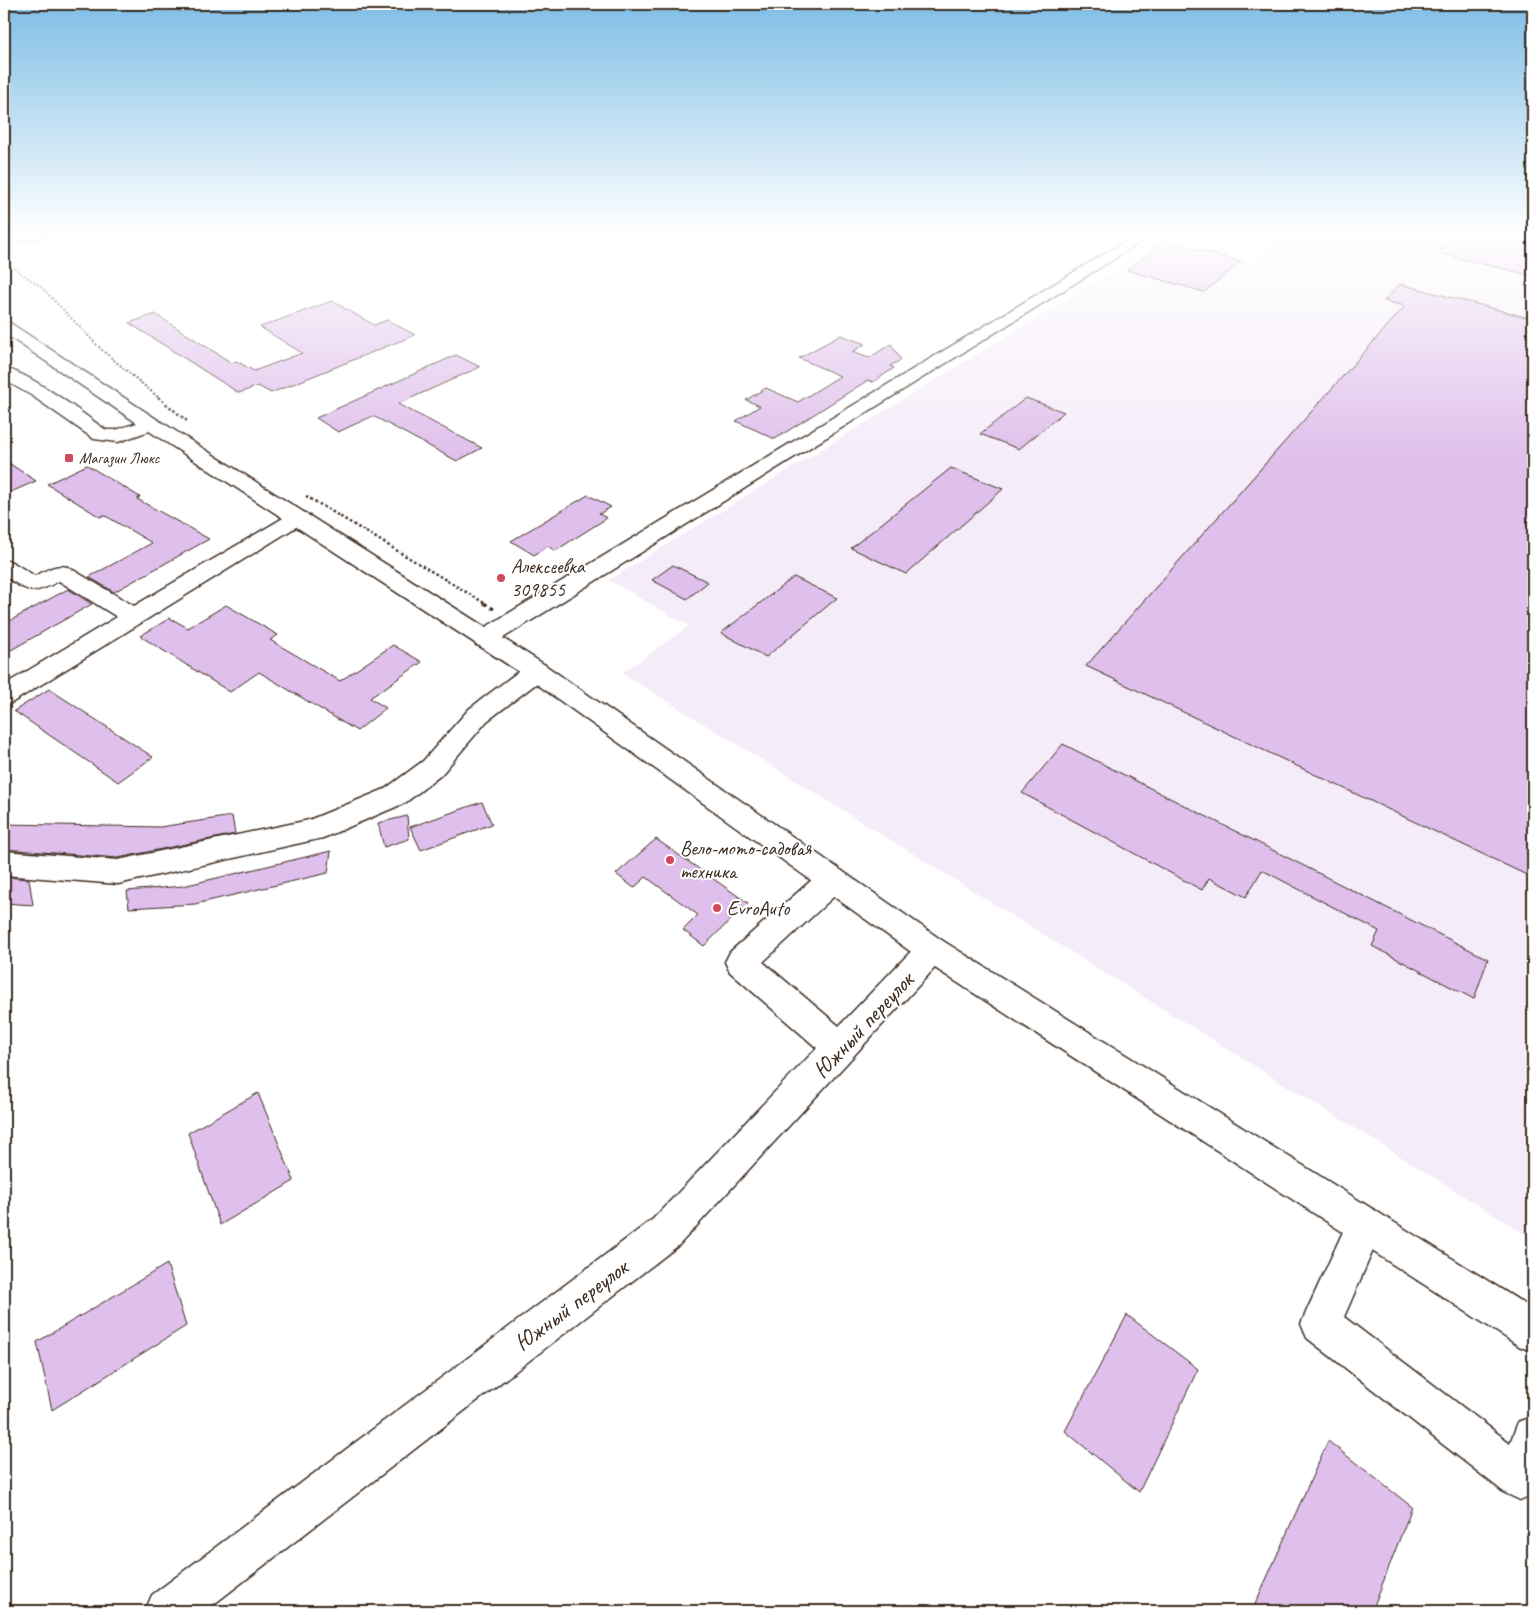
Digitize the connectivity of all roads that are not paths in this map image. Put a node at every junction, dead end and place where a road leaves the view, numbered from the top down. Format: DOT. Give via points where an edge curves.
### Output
graph roads {
  1 [pos="1024,309"];
  2 [pos="4,326"];
  3 [pos="4,373"];
  4 [pos="151,424"];
  5 [pos="297,518"];
  6 [pos="4,567"];
  7 [pos="135,617"];
  8 [pos="484,639"];
  9 [pos="536,671"];
  10 [pos="4,696"];
  11 [pos="4,863"];
  12 [pos="832,880"];
  13 [pos="932,950"];
  14 [pos="841,1048"];
  15 [pos="1365,1225"];
  16 [pos="1533,1332"];
  17 [pos="1533,1437"];
  18 [pos="168,1611"];
  1 -- 8 [label="street"];
  2 -- 4 [label="street"];
  3 -- 4 [label="street" via="37,390 101,435 118,436"];
  4 -- 5 [label="street"];
  5 -- 7 [label="street"];
  5 -- 8 [label="street"];
  6 -- 7 [label="street" via="35,585 60,572"];
  7 -- 10 [label="street"];
  8 -- 9 [label="street"];
  9 -- 11 [label="street" via="478,715 432,768 395,796 313,830 118,872"];
  9 -- 12 [label="street"];
  12 -- 13 [label="street"];
  12 -- 14 [label="street" via="741,962"];
  13 -- 14 [label="street, Южный переулок"];
  13 -- 15 [label="street"];
  14 -- 18 [label="street, Южный переулок" via="666,1232"];
  15 -- 16 [label="street"];
  15 -- 17 [label="street" via="1321,1324 1520,1478"];
}
